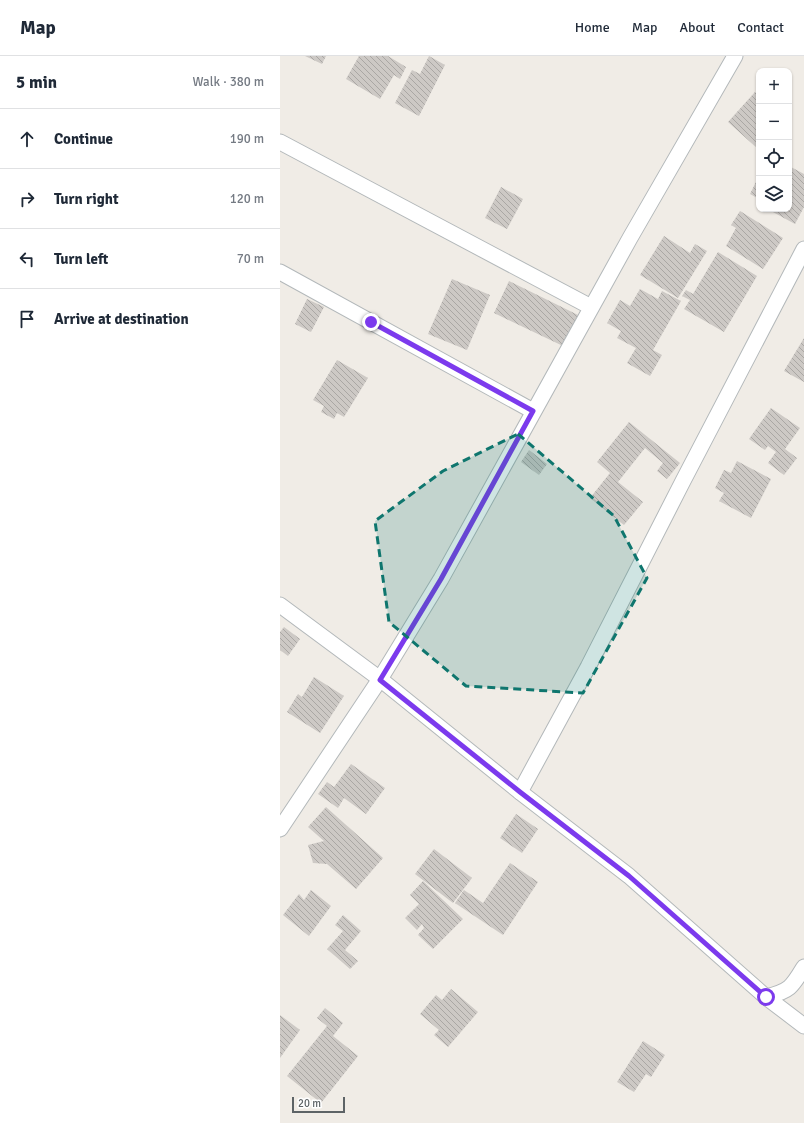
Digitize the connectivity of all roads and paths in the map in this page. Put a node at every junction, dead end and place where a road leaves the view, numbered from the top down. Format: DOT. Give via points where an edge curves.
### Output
graph roads {
  1 [pos="734,56"];
  2 [pos="280,142"];
  3 [pos="804,249"];
  4 [pos="280,272"];
  5 [pos="591,307"];
  6 [pos="533,411"];
  7 [pos="280,605"];
  8 [pos="380,680"];
  9 [pos="520,792"];
  10 [pos="280,829"];
  11 [pos="804,967"];
  12 [pos="766,997"];
  13 [pos="804,1026"];
  1 -- 5 [label="street"];
  2 -- 5 [label="street"];
  3 -- 9 [label="street" via="588,667"];
  4 -- 6 [label="street"];
  5 -- 6 [label="street"];
  6 -- 8 [label="street" via="441,579"];
  7 -- 8 [label="street"];
  8 -- 9 [label="street"];
  8 -- 10 [label="street"];
  9 -- 12 [label="street" via="629,876"];
  11 -- 12 [label="street" via="788,989"];
  12 -- 13 [label="street"];
}
